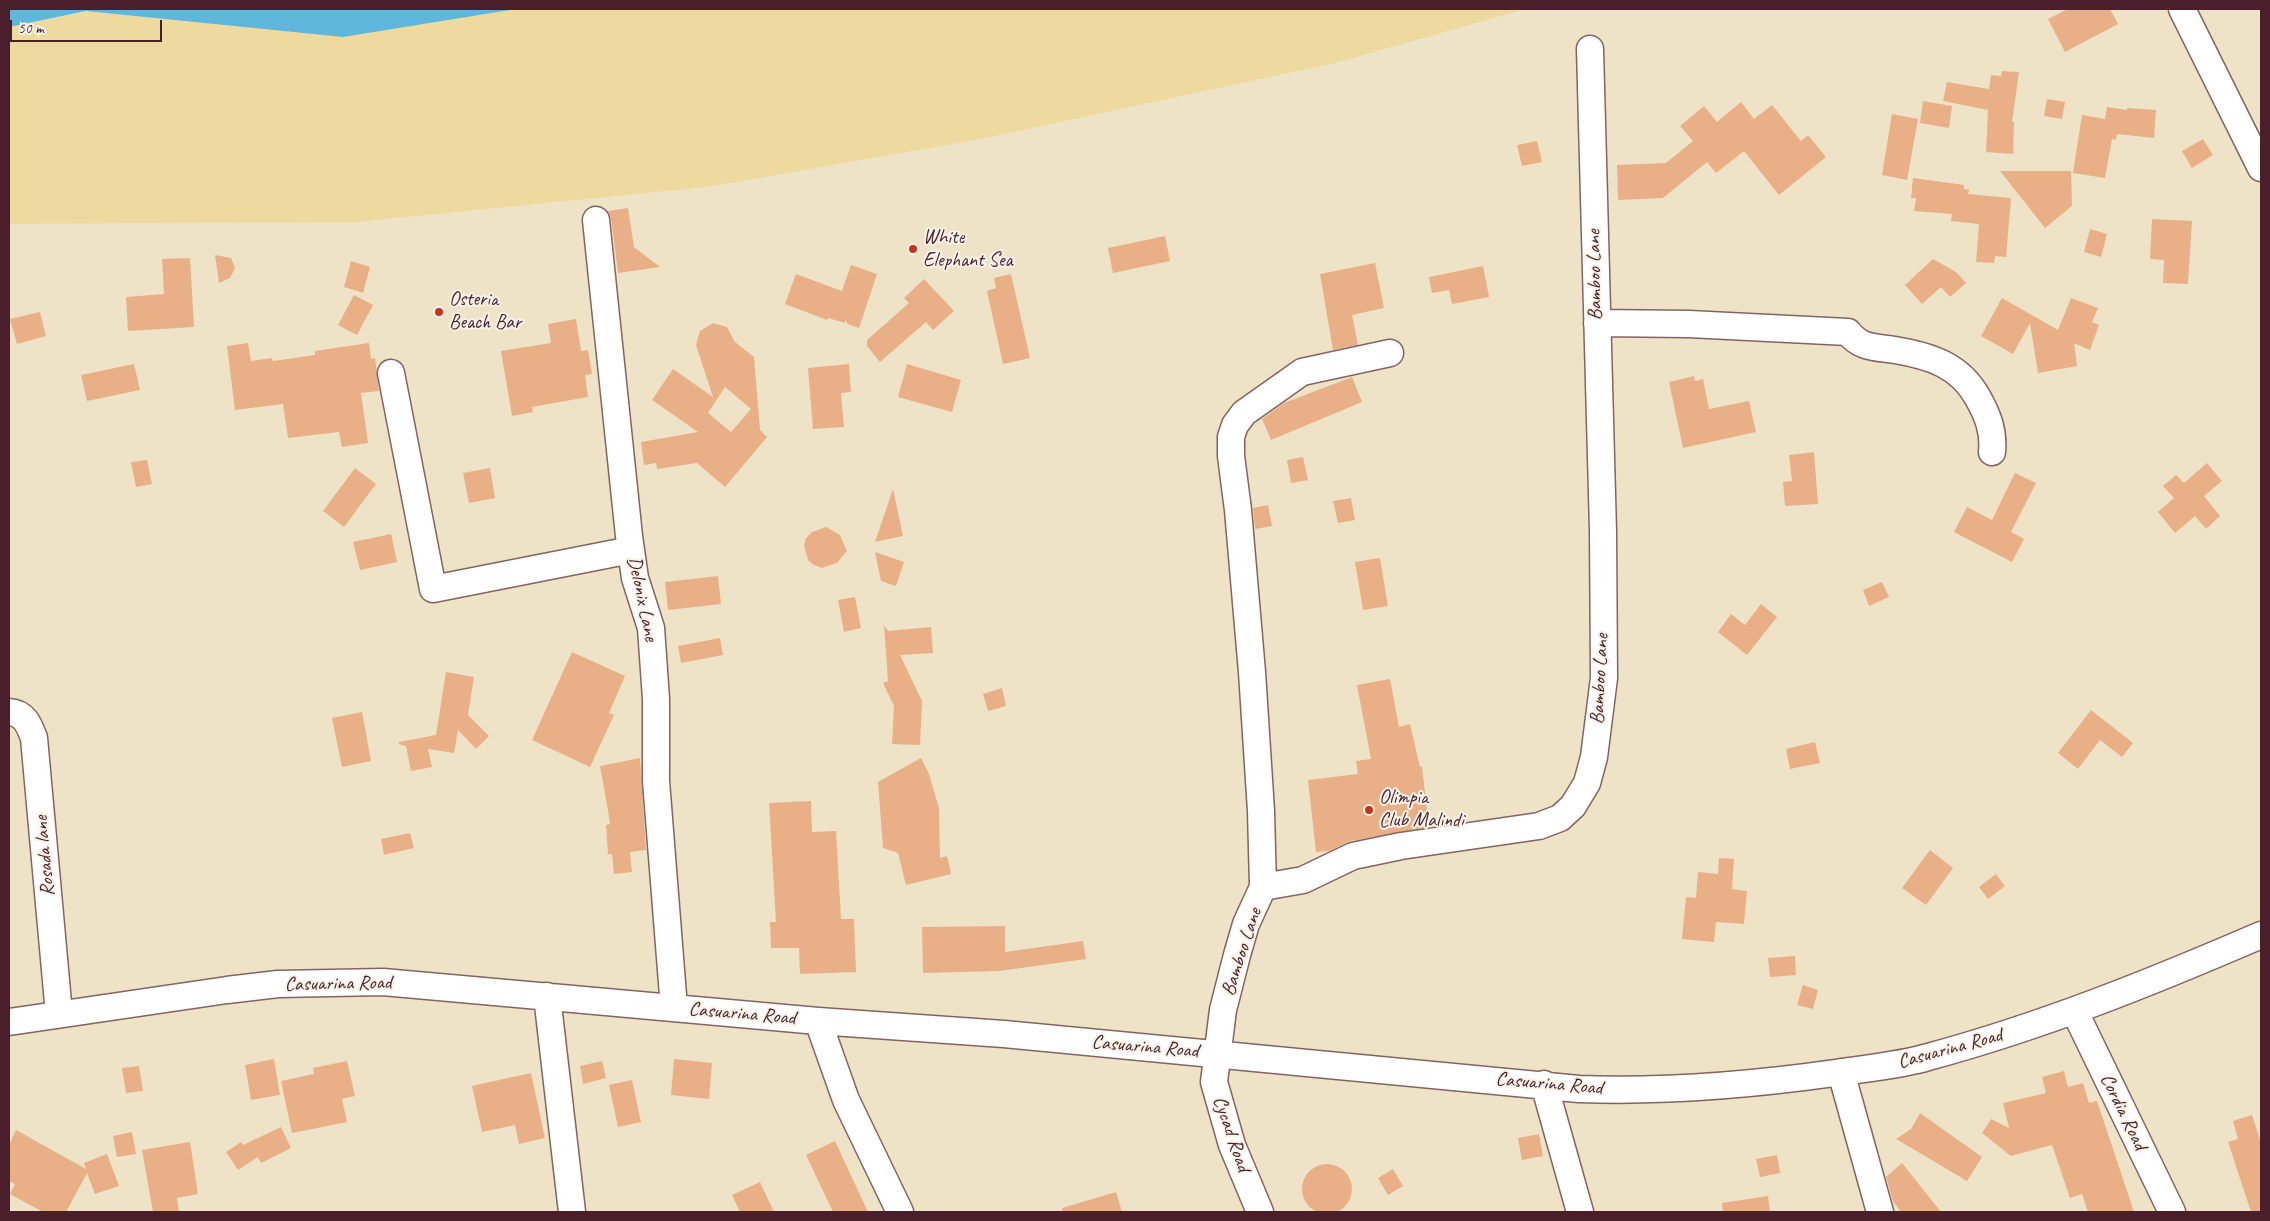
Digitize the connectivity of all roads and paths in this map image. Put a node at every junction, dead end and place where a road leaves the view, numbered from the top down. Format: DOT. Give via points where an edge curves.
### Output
graph roads {
  1 [pos="2182,9"];
  2 [pos="1590,49"];
  3 [pos="2261,168"];
  4 [pos="596,220"];
  5 [pos="1597,323"];
  6 [pos="1390,353"];
  7 [pos="391,373"];
  8 [pos="1992,452"];
  9 [pos="631,550"];
  10 [pos="9,712"];
  11 [pos="1263,887"];
  12 [pos="2261,935"];
  13 [pos="547,996"];
  14 [pos="674,1008"];
  15 [pos="2075,1012"];
  16 [pos="59,1014"];
  17 [pos="818,1021"];
  18 [pos="9,1022"];
  19 [pos="1218,1054"];
  20 [pos="1841,1072"];
  21 [pos="1544,1084"];
  22 [pos="572,1212"];
  23 [pos="900,1212"];
  24 [pos="1260,1212"];
  25 [pos="1580,1212"];
  26 [pos="1880,1212"];
  27 [pos="2172,1212"];
  1 -- 3 [label="street"];
  2 -- 5 [label="street, Bamboo Lane"];
  4 -- 9 [label="street, Delonix Lane"];
  5 -- 8 [label="street" via="1848,332 1866,347 1934,359 1962,375 1974,390 1989,419 1994,437"];
  5 -- 11 [label="street, Bamboo Lane" via="1604,678 1594,757 1587,783 1573,806 1560,818 1539,826 1353,856 1303,880"];
  6 -- 11 [label="street" via="1302,372 1244,413 1231,437 1253,682"];
  7 -- 9 [label="street" via="433,589"];
  9 -- 14 [label="street, Delonix Lane" via="635,578 651,628 656,699 656,781"];
  10 -- 16 [label="street, Rosada lane" via="22,716 34,738"];
  11 -- 19 [label="street, Bamboo Lane" via="1246,924 1237,955"];
  12 -- 15 [label="street, Casuarina Road"];
  13 -- 14 [label="street, Casuarina Road"];
  13 -- 16 [label="street, Casuarina Road" via="383,982 325,982 227,990"];
  13 -- 22 [label="street"];
  14 -- 17 [label="street, Casuarina Road"];
  15 -- 20 [label="street, Casuarina Road" via="1926,1058"];
  15 -- 27 [label="street, Cordia Road"];
  16 -- 18 [label="street, Casuarina Road"];
  17 -- 19 [label="street, Casuarina Road"];
  17 -- 23 [label="street" via="846,1100"];
  19 -- 21 [label="street, Casuarina Road"];
  19 -- 24 [label="street, Cycad Road" via="1214,1082 1219,1106"];
  20 -- 21 [label="street, Casuarina Road" via="1751,1084 1636,1091"];
  20 -- 26 [label="street"];
  21 -- 25 [label="street"];
}
